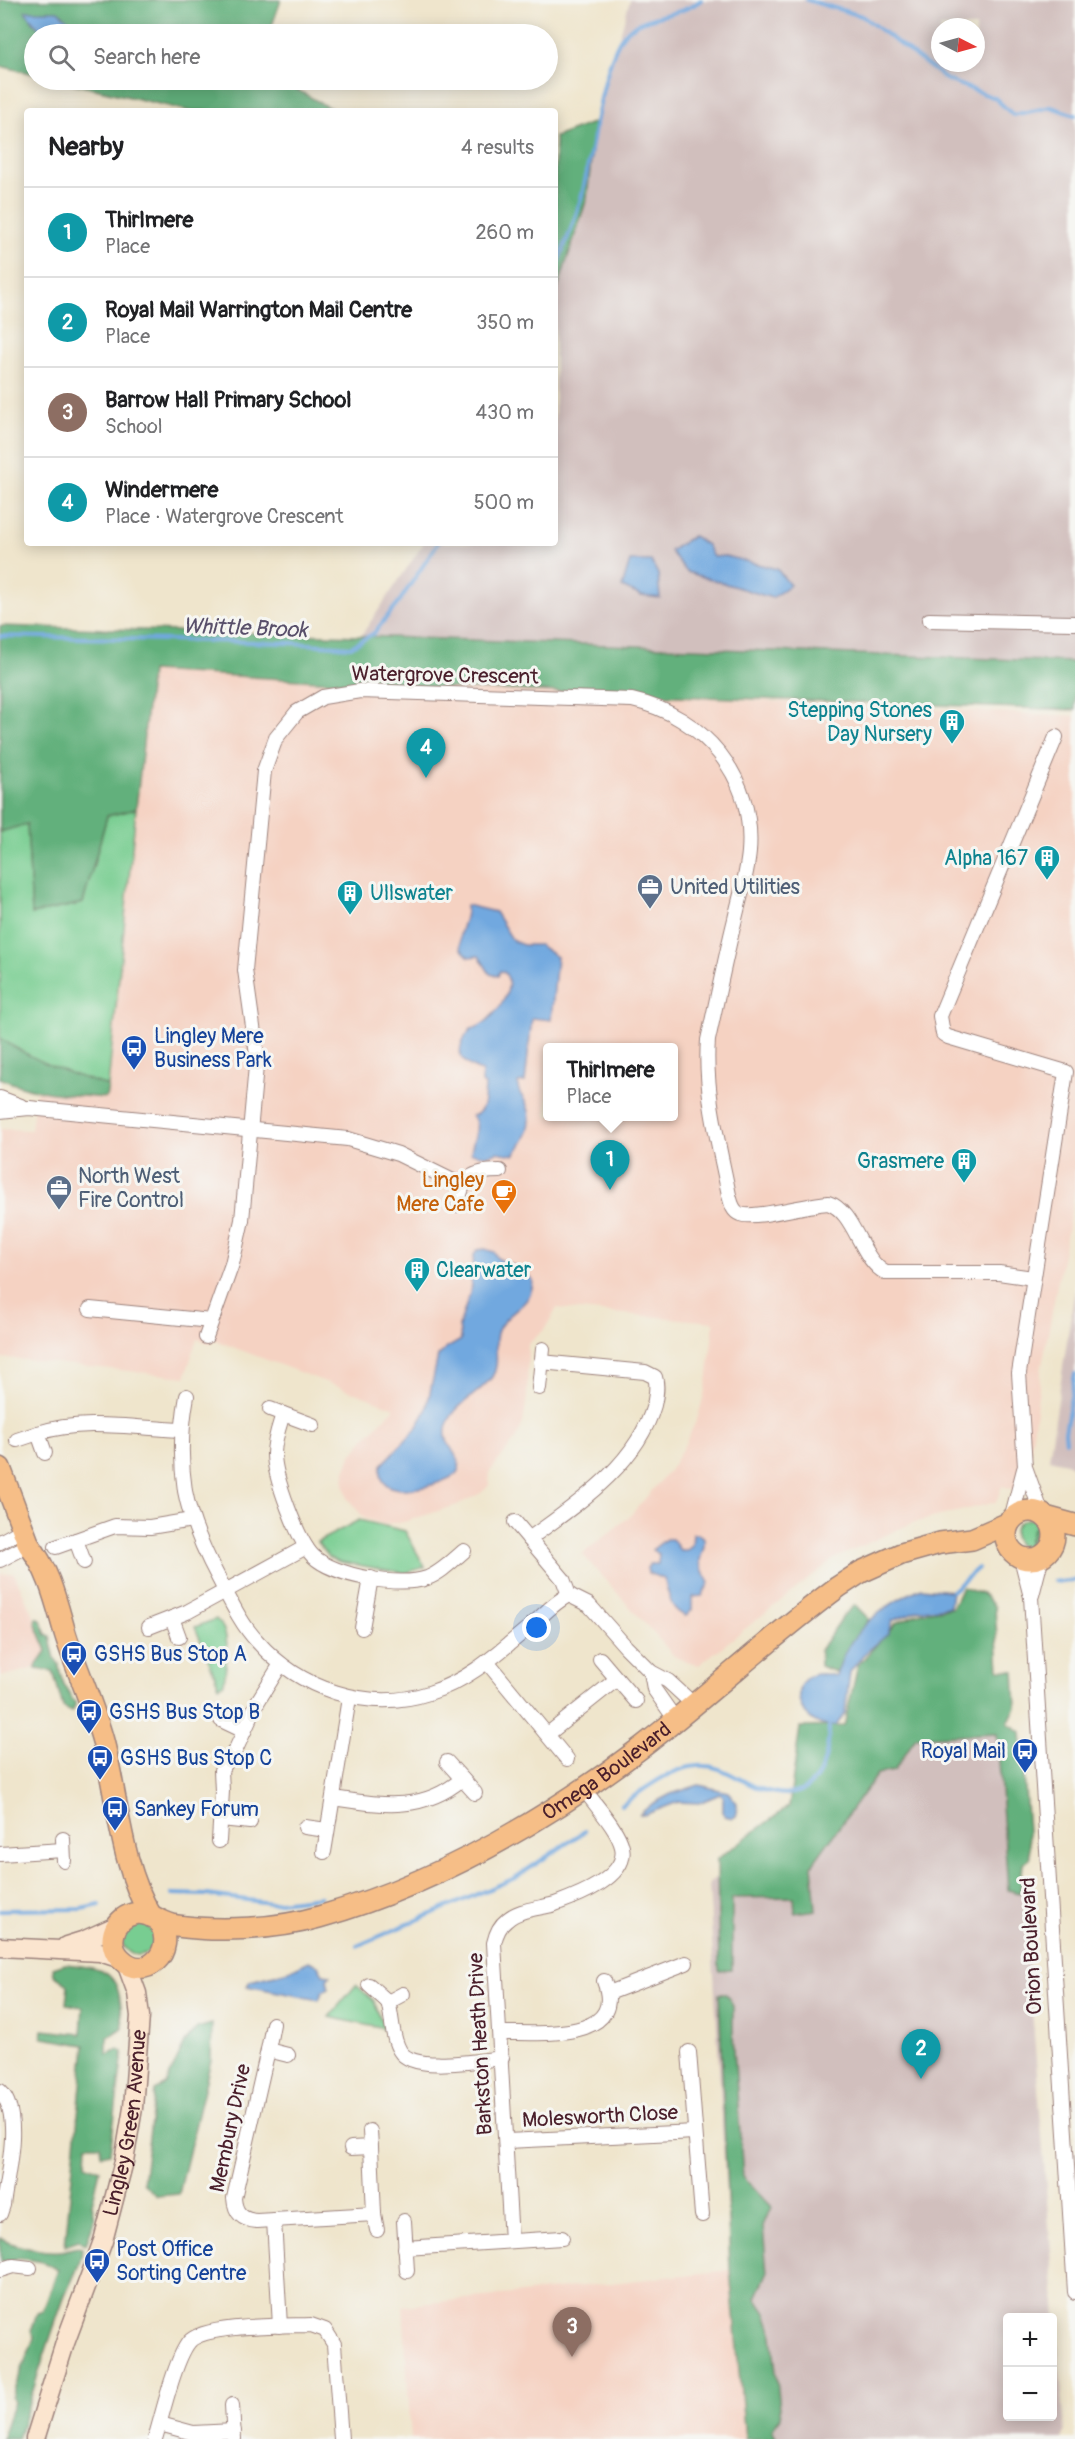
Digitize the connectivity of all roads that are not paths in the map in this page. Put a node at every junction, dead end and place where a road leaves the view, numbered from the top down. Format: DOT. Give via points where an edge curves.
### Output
graph roads {
  1 [pos="929,620"];
  2 [pos="1075,623"];
  3 [pos="1056,738"];
  4 [pos="0,1098"];
  5 [pos="29,1108"];
  6 [pos="0,1111"];
  7 [pos="250,1128"];
  8 [pos="500,1172"];
  9 [pos="461,1185"];
  10 [pos="458,1204"];
  11 [pos="1033,1278"];
  12 [pos="90,1309"];
  13 [pos="211,1321"];
  14 [pos="206,1337"];
  15 [pos="538,1388"];
  16 [pos="187,1396"];
  17 [pos="313,1425"];
  18 [pos="182,1430"];
  19 [pos="38,1433"];
  20 [pos="17,1440"];
  21 [pos="45,1453"];
  22 [pos="1024,1467"];
  23 [pos="0,1468"];
  24 [pos="0,1511"];
  25 [pos="1044,1516"];
  26 [pos="192,1520"];
  27 [pos="1010,1521"];
  28 [pos="515,1522"];
  29 [pos="1075,1525"];
  30 [pos="1075,1534"];
  31 [pos="529,1539"];
  32 [pos="972,1539"];
  33 [pos="76,1540"];
  34 [pos="13,1544"];
  35 [pos="56,1547"];
  36 [pos="306,1547"];
  37 [pos="464,1551"];
  38 [pos="1047,1552"];
  39 [pos="1016,1554"];
  40 [pos="84,1562"];
  41 [pos="371,1578"];
  42 [pos="225,1591"];
  43 [pos="569,1595"];
  44 [pos="1031,1597"];
  45 [pos="172,1618"];
  46 [pos="149,1627"];
  47 [pos="362,1628"];
  48 [pos="179,1637"];
  49 [pos="600,1659"];
  50 [pos="488,1662"];
  51 [pos="281,1664"];
  52 [pos="651,1672"];
  53 [pos="617,1679"];
  54 [pos="349,1698"];
  55 [pos="636,1701"];
  56 [pos="693,1704"];
  57 [pos="675,1719"];
  58 [pos="221,1720"];
  59 [pos="244,1731"];
  60 [pos="548,1734"];
  61 [pos="567,1759"];
  62 [pos="447,1762"];
  63 [pos="462,1779"];
  64 [pos="584,1790"];
  65 [pos="475,1794"];
  66 [pos="333,1798"];
  67 [pos="221,1819"];
  68 [pos="250,1822"];
  69 [pos="305,1827"];
  70 [pos="327,1830"];
  71 [pos="219,1840"];
  72 [pos="63,1850"];
  73 [pos="324,1852"];
  74 [pos="0,1854"];
  75 [pos="127,1854"];
  76 [pos="156,1919"];
  77 [pos="117,1926"];
  78 [pos="203,1929"];
  79 [pos="0,1947"];
  80 [pos="53,1949"];
  81 [pos="160,1955"];
  82 [pos="124,1961"];
  83 [pos="686,1963"];
  84 [pos="369,1985"];
  85 [pos="403,1994"];
  86 [pos="388,2002"];
  87 [pos="140,2011"];
  88 [pos="273,2024"];
  89 [pos="501,2033"];
  90 [pos="268,2050"];
  91 [pos="689,2052"];
  92 [pos="288,2055"];
  93 [pos="502,2058"];
  94 [pos="0,2091"];
  95 [pos="370,2131"];
  96 [pos="694,2132"];
  97 [pos="507,2141"];
  98 [pos="371,2147"];
  99 [pos="351,2148"];
  100 [pos="0,2214"];
  101 [pos="374,2214"];
  102 [pos="702,2215"];
  103 [pos="274,2220"];
  104 [pos="404,2221"];
  105 [pos="377,2230"];
  106 [pos="562,2238"];
  107 [pos="511,2241"];
  108 [pos="405,2248"];
  109 [pos="30,2268"];
  110 [pos="0,2270"];
  111 [pos="406,2271"];
  112 [pos="1075,2292"];
  113 [pos="279,2326"];
  114 [pos="232,2405"];
  115 [pos="160,2424"];
  116 [pos="234,2435"];
  117 [pos="35,2439"];
  118 [pos="155,2439"];
  119 [pos="341,2439"];
  1 -- 2 [label="street"];
  3 -- 11 [label="street" via="940,1016 943,1034 948,1037 1066,1072"];
  4 -- 5 [label="street"];
  5 -- 6 [label="street"];
  5 -- 7 [label="street"];
  7 -- 9 [label="street" via="348,1139 398,1154"];
  7 -- 11 [label="street, Watergrove Crescent" via="257,1055 246,987 248,941 264,771 282,728 297,712 323,697 360,691 632,700 679,717 706,737 728,764 747,808 749,853 707,1064 732,1205 738,1214 834,1205 873,1263 886,1273 999,1273"];
  7 -- 13 [label="street, Watergrove Crescent" via="238,1241"];
  8 -- 9 [label="street" via="478,1173"];
  9 -- 10 [label="street"];
  11 -- 22 [label="street" via="1019,1373"];
  12 -- 13 [label="street"];
  13 -- 14 [label="street, Watergrove Crescent"];
  15 -- 31 [label="street" via="542,1355 645,1372 655,1377 657,1386 651,1413 626,1456 595,1489"];
  16 -- 18 [label="street"];
  17 -- 36 [label="street" via="277,1412 274,1460 284,1496"];
  18 -- 19 [label="street" via="76,1425"];
  18 -- 26 [label="street" via="182,1469"];
  19 -- 20 [label="street"];
  19 -- 21 [label="street"];
  22 -- 25 [label="street"];
  22 -- 27 [label="street"];
  23 -- 34 [label="main road"];
  24 -- 34 [label="main road"];
  25 -- 27 [label="main road" via="1026,1511"];
  25 -- 29 [label="main road"];
  25 -- 38 [label="main road" via="1054,1531"];
  26 -- 33 [label="street" via="150,1527 115,1526"];
  26 -- 42 [label="street"];
  27 -- 32 [label="main road, Omega Boulevard"];
  27 -- 39 [label="main road" via="1005,1537"];
  28 -- 31 [label="street"];
  30 -- 38 [label="main road"];
  31 -- 43 [label="street" via="563,1580"];
  32 -- 39 [label="main road, Omega Boulevard"];
  32 -- 56 [label="main road, Omega Boulevard" via="901,1554 861,1572 810,1608"];
  33 -- 35 [label="street"];
  33 -- 40 [label="street"];
  34 -- 75 [label="main road" via="37,1555 50,1585 88,1690 114,1786"];
  36 -- 41 [label="street" via="326,1565"];
  36 -- 42 [label="street"];
  37 -- 41 [label="street" via="439,1572 417,1581"];
  38 -- 39 [label="main road" via="1035,1559"];
  38 -- 44 [label="street, Orion Boulevard"];
  39 -- 44 [label="street, Orion Boulevard"];
  41 -- 47 [label="street"];
  42 -- 45 [label="street"];
  42 -- 51 [label="street" via="256,1640"];
  43 -- 50 [label="street"];
  43 -- 52 [label="street" via="589,1605"];
  44 -- 112 [label="street, Orion Boulevard"];
  45 -- 46 [label="street"];
  45 -- 48 [label="street"];
  49 -- 53 [label="street"];
  50 -- 54 [label="street" via="448,1687 414,1697"];
  50 -- 60 [label="street"];
  51 -- 54 [label="street" via="306,1680"];
  51 -- 59 [label="street"];
  52 -- 56 [label="street" via="668,1681"];
  52 -- 57 [label="street" via="654,1689"];
  53 -- 55 [label="street"];
  53 -- 60 [label="street"];
  54 -- 66 [label="street"];
  56 -- 57 [label="main road, Omega Boulevard"];
  57 -- 64 [label="main road, Omega Boulevard"];
  58 -- 59 [label="street"];
  59 -- 67 [label="street" via="221,1770"];
  60 -- 61 [label="street"];
  62 -- 63 [label="street"];
  63 -- 65 [label="street"];
  63 -- 66 [label="street" via="439,1796 413,1802"];
  64 -- 78 [label="main road, Omega Boulevard" via="472,1857 394,1893 317,1918"];
  64 -- 89 [label="street, Barkston Heath Drive" via="618,1838 622,1860 607,1879 555,1904 518,1914 502,1925 494,1950"];
  66 -- 70 [label="street"];
  67 -- 68 [label="street"];
  67 -- 71 [label="street"];
  69 -- 70 [label="street"];
  70 -- 73 [label="street"];
  72 -- 74 [label="street"];
  75 -- 76 [label="main road" via="141,1898"];
  75 -- 77 [label="main road" via="126,1900"];
  76 -- 77 [label="main road" via="136,1913"];
  76 -- 78 [label="main road, Omega Boulevard"];
  76 -- 81 [label="main road" via="165,1930"];
  77 -- 80 [label="street"];
  77 -- 82 [label="main road" via="113,1943"];
  78 -- 81 [label="main road, Omega Boulevard" via="177,1940"];
  79 -- 80 [label="street"];
  80 -- 82 [label="street" via="100,1952"];
  81 -- 82 [label="main road" via="141,1967"];
  81 -- 87 [label="street, Lingley Green Avenue"];
  82 -- 87 [label="street, Lingley Green Avenue" via="134,1978"];
  83 -- 89 [label="street" via="607,1987 610,1999 604,2014 586,2028"];
  84 -- 86 [label="street"];
  85 -- 86 [label="street"];
  86 -- 93 [label="street" via="397,2046 409,2060 428,2064"];
  87 -- 117 [label="street, Lingley Green Avenue" via="133,2108 118,2188"];
  88 -- 90 [label="street, Membury Drive"];
  89 -- 93 [label="street, Barkston Heath Drive"];
  90 -- 92 [label="street, Membury Drive"];
  90 -- 103 [label="street, Membury Drive" via="234,2198 237,2212 245,2219"];
  91 -- 96 [label="street, Molesworth Close"];
  93 -- 97 [label="street, Barkston Heath Drive"];
  94 -- 100 [label="street" via="11,2108 12,2124"];
  95 -- 98 [label="street"];
  96 -- 97 [label="street, Molesworth Close"];
  96 -- 102 [label="street, Molesworth Close"];
  97 -- 107 [label="street, Barkston Heath Drive"];
  98 -- 99 [label="street"];
  98 -- 101 [label="street"];
  101 -- 103 [label="street"];
  101 -- 105 [label="street"];
  103 -- 113 [label="street"];
  104 -- 108 [label="street"];
  106 -- 107 [label="street"];
  107 -- 108 [label="street"];
  108 -- 111 [label="street"];
  109 -- 110 [label="street" via="13,2266"];
  113 -- 115 [label="street" via="213,2330 195,2336 180,2360"];
  113 -- 119 [label="street" via="319,2327 332,2338"];
  114 -- 116 [label="street"];
  115 -- 116 [label="street" via="193,2433"];
  115 -- 118 [label="street"];
}
